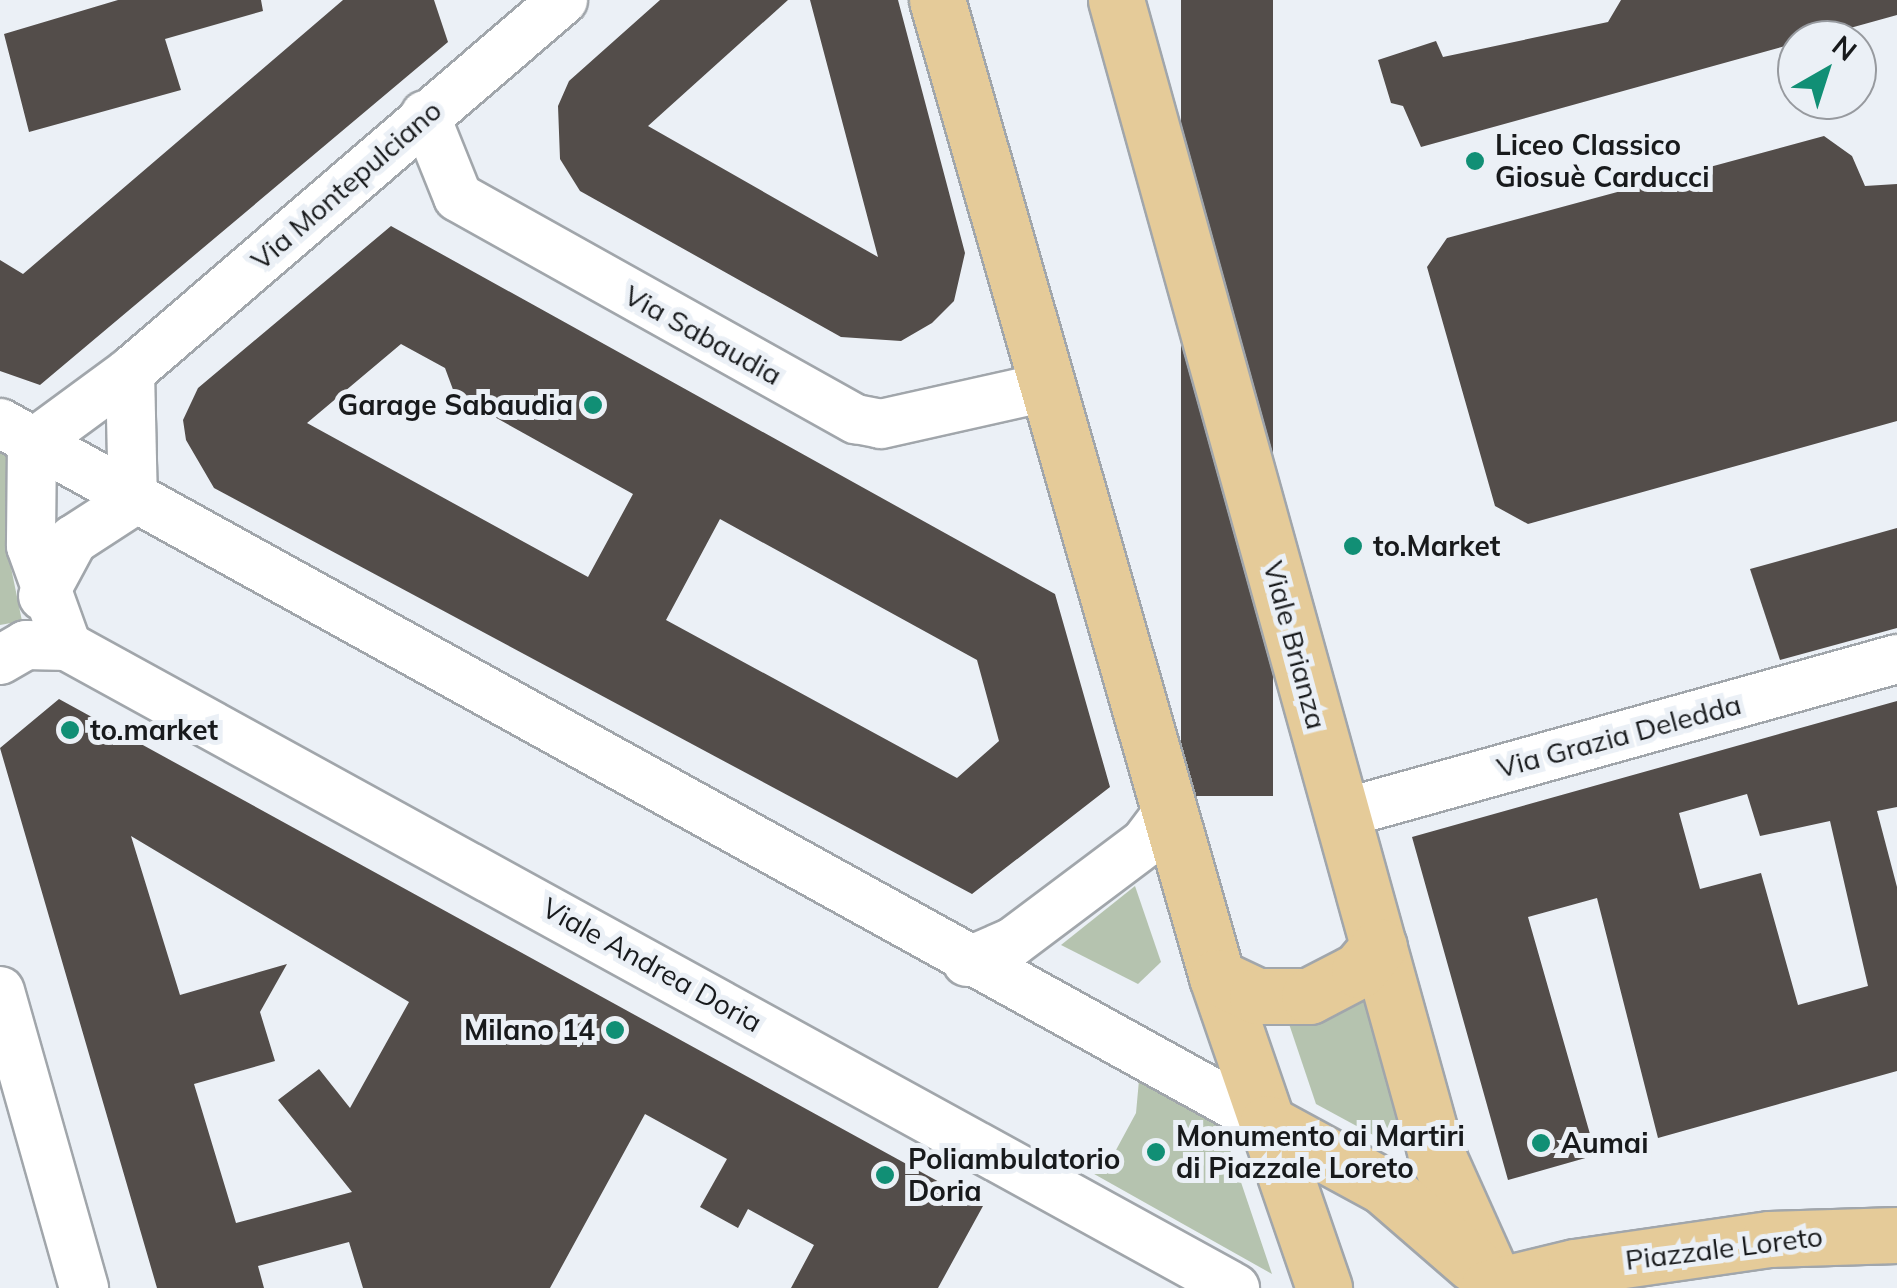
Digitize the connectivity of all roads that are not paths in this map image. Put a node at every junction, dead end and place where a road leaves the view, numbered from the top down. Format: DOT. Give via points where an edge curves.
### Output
graph roads {
  1 [pos="563,0"];
  2 [pos="938,0"];
  3 [pos="1116,0"];
  4 [pos="425,115"];
  5 [pos="130,372"];
  6 [pos="1047,387"];
  7 [pos="16,434"];
  8 [pos="133,501"];
  9 [pos="42,596"];
  10 [pos="67,646"];
  11 [pos="1897,659"];
  12 [pos="0,660"];
  13 [pos="1169,812"];
  14 [pos="1341,814"];
  15 [pos="1379,946"];
  16 [pos="967,962"];
  17 [pos="1217,977"];
  18 [pos="0,991"];
  19 [pos="1267,1123"];
  20 [pos="1897,1235"];
  21 [pos="1493,1286"];
  22 [pos="84,1288"];
  23 [pos="1235,1288"];
  24 [pos="1324,1288"];
  1 -- 4 [label="street, Via Montepulciano"];
  2 -- 6 [label="main road"];
  3 -- 14 [label="main road, Viale Brianza"];
  4 -- 5 [label="street, Via Montepulciano"];
  4 -- 6 [label="street, Via Sabaudia" via="458,197 856,419 881,424"];
  5 -- 7 [label="street, Via Montepulciano"];
  5 -- 8 [label="street"];
  6 -- 13 [label="main road"];
  7 -- 8 [label="street"];
  7 -- 9 [label="street"];
  8 -- 9 [label="street" via="73,540"];
  8 -- 16 [label="street"];
  9 -- 10 [label="street"];
  10 -- 12 [label="street" via="26,645"];
  10 -- 23 [label="street, Viale Andrea Doria"];
  11 -- 14 [label="street, Via Grazia Deledda"];
  13 -- 16 [label="street" via="1145,844 1014,942"];
  13 -- 17 [label="main road"];
  14 -- 15 [label="main road, Viale Brianza"];
  15 -- 17 [label="main road" via="1360,970 1310,996 1257,996"];
  15 -- 21 [label="main road, Viale Brianza" via="1445,1180"];
  16 -- 19 [label="street"];
  17 -- 19 [label="main road"];
  18 -- 22 [label="street"];
  19 -- 21 [label="main road" via="1383,1186"];
  19 -- 24 [label="main road"];
  20 -- 21 [label="main road, Piazzale Loreto" via="1769,1239"];
}
